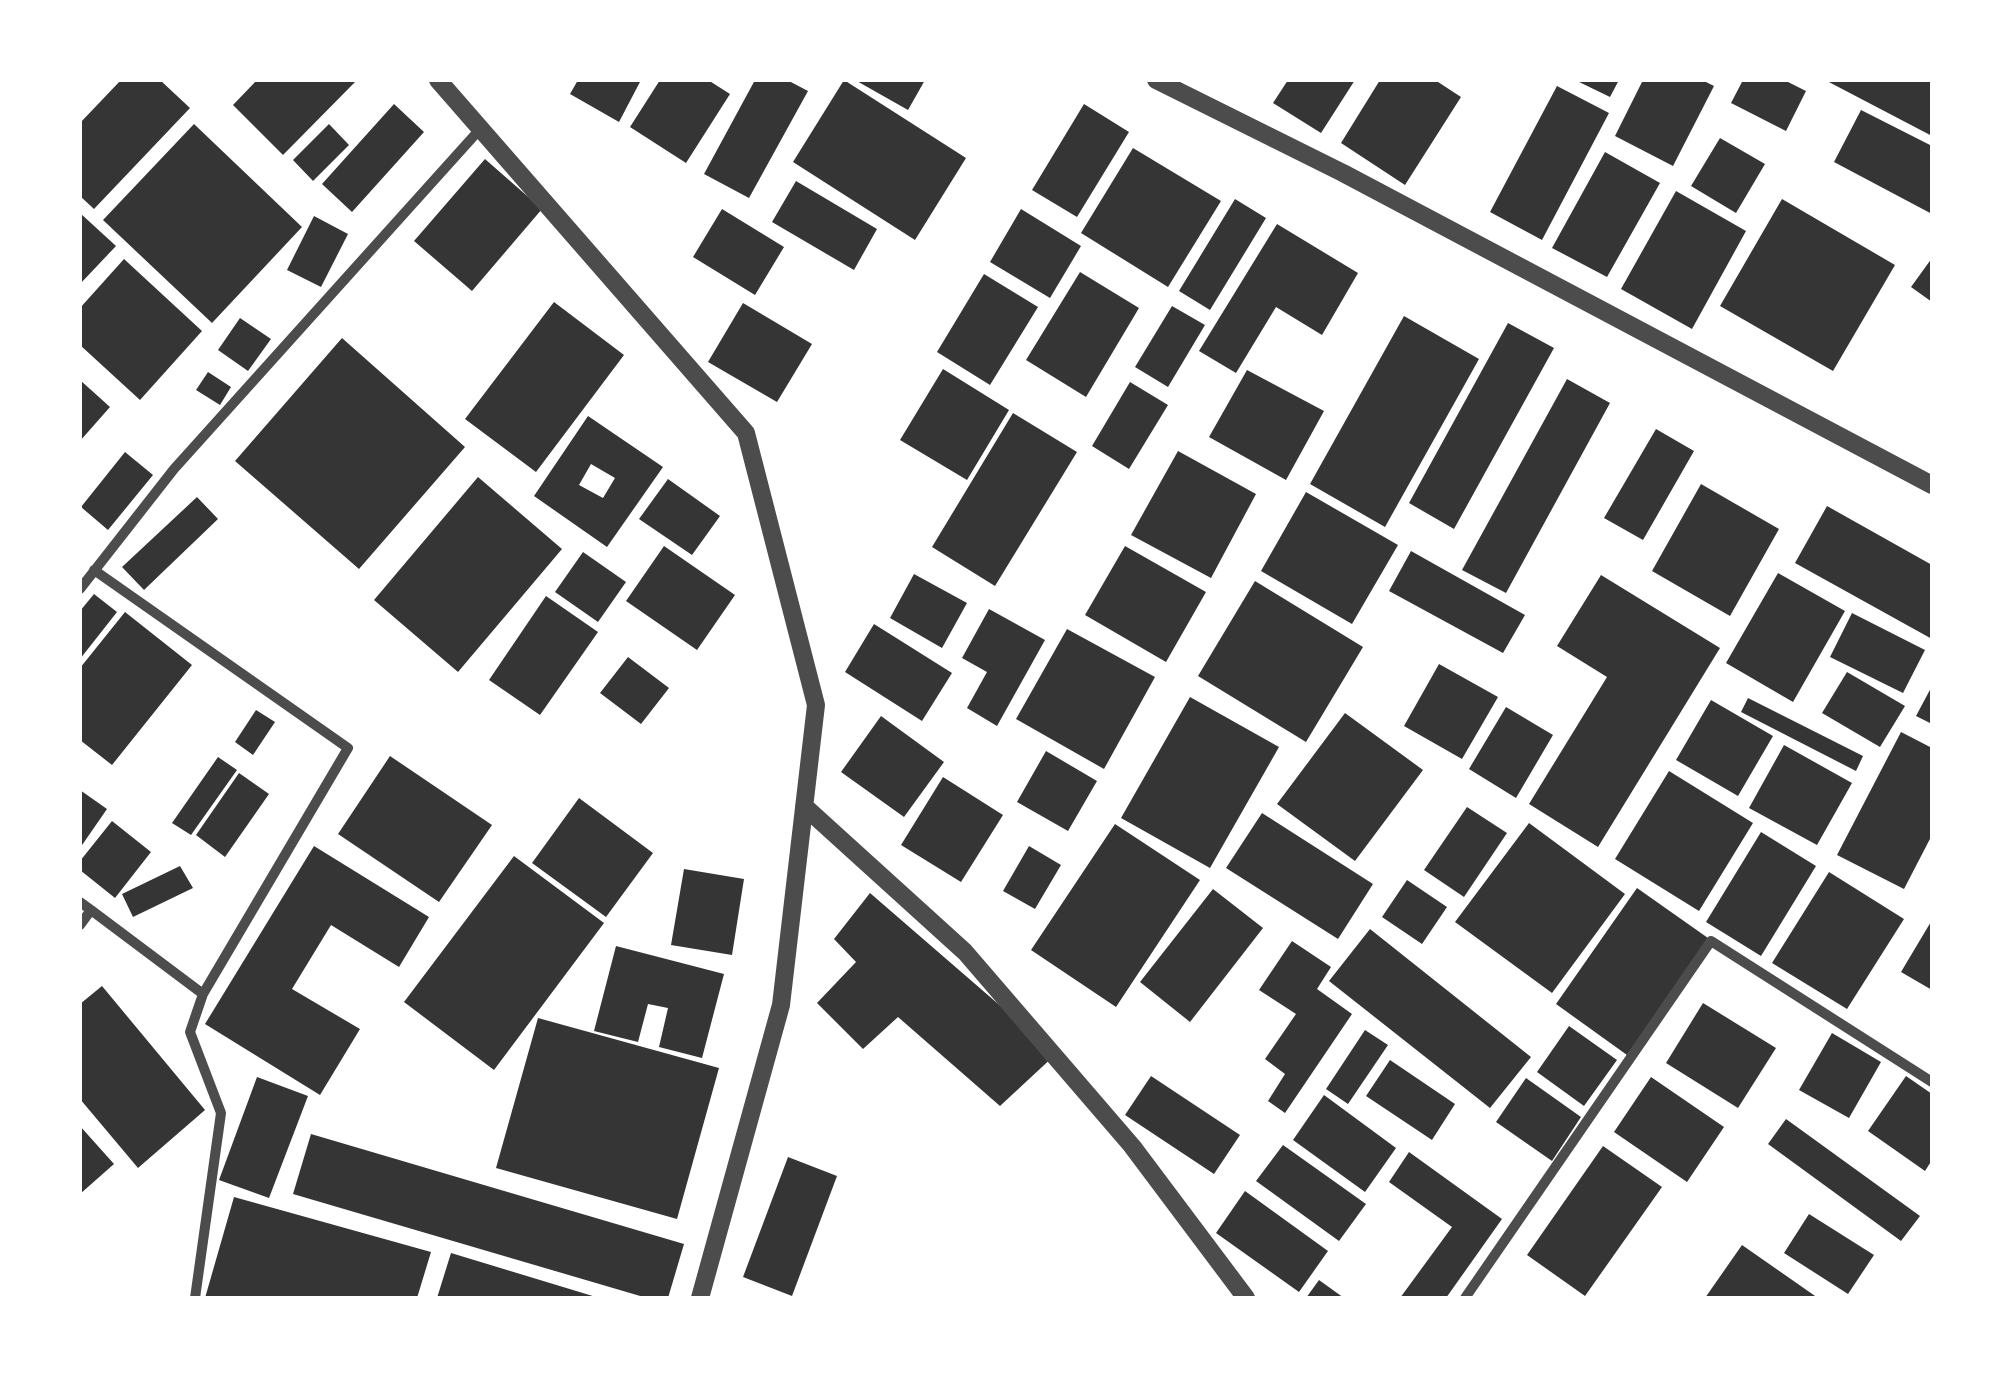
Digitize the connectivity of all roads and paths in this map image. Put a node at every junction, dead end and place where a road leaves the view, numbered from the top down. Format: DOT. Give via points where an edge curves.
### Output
graph roads {
  1 [pos="438,80"];
  2 [pos="1156,80"];
  3 [pos="481,128"];
  4 [pos="1932,485"];
  5 [pos="94,570"];
  6 [pos="80,589"];
  7 [pos="804,806"];
  8 [pos="80,902"];
  9 [pos="92,910"];
  10 [pos="80,925"];
  11 [pos="203,994"];
  12 [pos="1932,1082"];
  13 [pos="194,1298"];
  14 [pos="700,1298"];
  15 [pos="1246,1298"];
  16 [pos="1464,1298"];
  1 -- 3 [label="street"];
  2 -- 4 [label="street"];
  3 -- 5 [label="street" via="174,469"];
  3 -- 7 [label="street" via="746,433 816,705"];
  5 -- 6 [label="street"];
  5 -- 11 [label="street" via="348,748"];
  7 -- 14 [label="street" via="781,1005"];
  7 -- 15 [label="street" via="966,952 1132,1146"];
  8 -- 9 [label="street"];
  9 -- 10 [label="street"];
  9 -- 11 [label="street"];
  11 -- 13 [label="street" via="190,1032 221,1113"];
  12 -- 16 [label="street" via="1711,941"];
}
